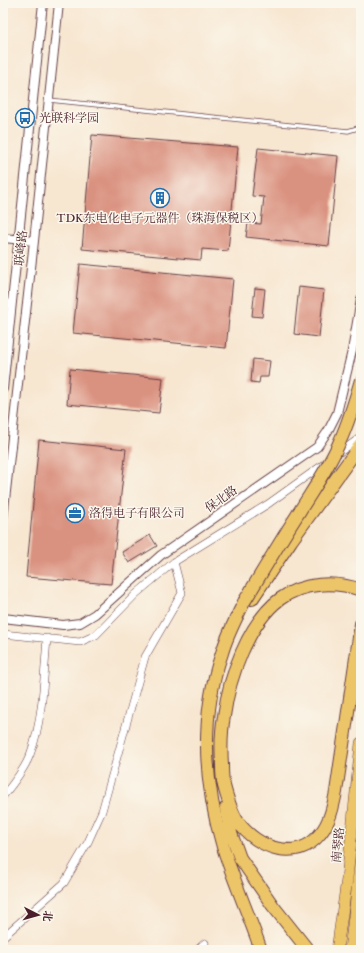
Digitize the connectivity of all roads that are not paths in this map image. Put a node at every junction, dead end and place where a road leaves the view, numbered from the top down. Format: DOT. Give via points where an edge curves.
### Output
graph roads {
  1 [pos="43,3"];
  2 [pos="58,3"];
  3 [pos="48,100"];
  4 [pos="361,127"];
  5 [pos="3,238"];
  6 [pos="19,240"];
  7 [pos="34,241"];
  8 [pos="361,299"];
  9 [pos="361,380"];
  10 [pos="3,389"];
  11 [pos="361,437"];
  12 [pos="361,444"];
  13 [pos="3,518"];
  14 [pos="174,562"];
  15 [pos="361,590"];
  16 [pos="246,603"];
  17 [pos="3,618"];
  18 [pos="361,624"];
  19 [pos="3,634"];
  20 [pos="48,638"];
  21 [pos="361,743"];
  22 [pos="223,784"];
  23 [pos="3,796"];
  24 [pos="361,857"];
  25 [pos="3,937"];
  26 [pos="205,943"];
  27 [pos="196,950"];
  28 [pos="260,950"];
  29 [pos="308,950"];
  30 [pos="337,950"];
  31 [pos="350,950"];
  1 -- 6 [label="street, 联峰路"];
  2 -- 3 [label="street, 联峰路"];
  3 -- 4 [label="lane" via="348,131"];
  3 -- 7 [label="street, 联峰路"];
  5 -- 6 [label="street"];
  6 -- 7 [label="street"];
  6 -- 10 [label="street, 联峰路"];
  7 -- 13 [label="street, 联峰路"];
  8 -- 17 [label="street, 保北路" via="337,413 317,447 161,555 96,614 80,623 63,625"];
  9 -- 16 [label="highway, bridge" via="340,442 315,487 275,548"];
  11 -- 14 [label="street" via="268,504"];
  12 -- 16 [label="highway"];
  14 -- 20 [label="street" via="136,594 96,635 80,642"];
  14 -- 25 [label="street" via="182,593 145,657 102,811 88,842 64,884"];
  15 -- 22 [label="highway" via="343,584 326,584 310,586 288,594 268,610 252,632 230,687 223,718"];
  16 -- 28 [label="highway" via="222,652 210,698 206,748 217,825"];
  18 -- 22 [label="highway" via="336,792 331,814 321,834 306,846 294,850 285,851 266,845 255,839 237,821"];
  19 -- 20 [label="street"];
  20 -- 23 [label="street" via="38,730 30,756"];
  21 -- 30 [label="main road, 南琴路"];
  22 -- 29 [label="highway" via="235,847 245,868"];
  24 -- 31 [label="main road, 南琴路"];
  26 -- 27 [label="street"];
}
